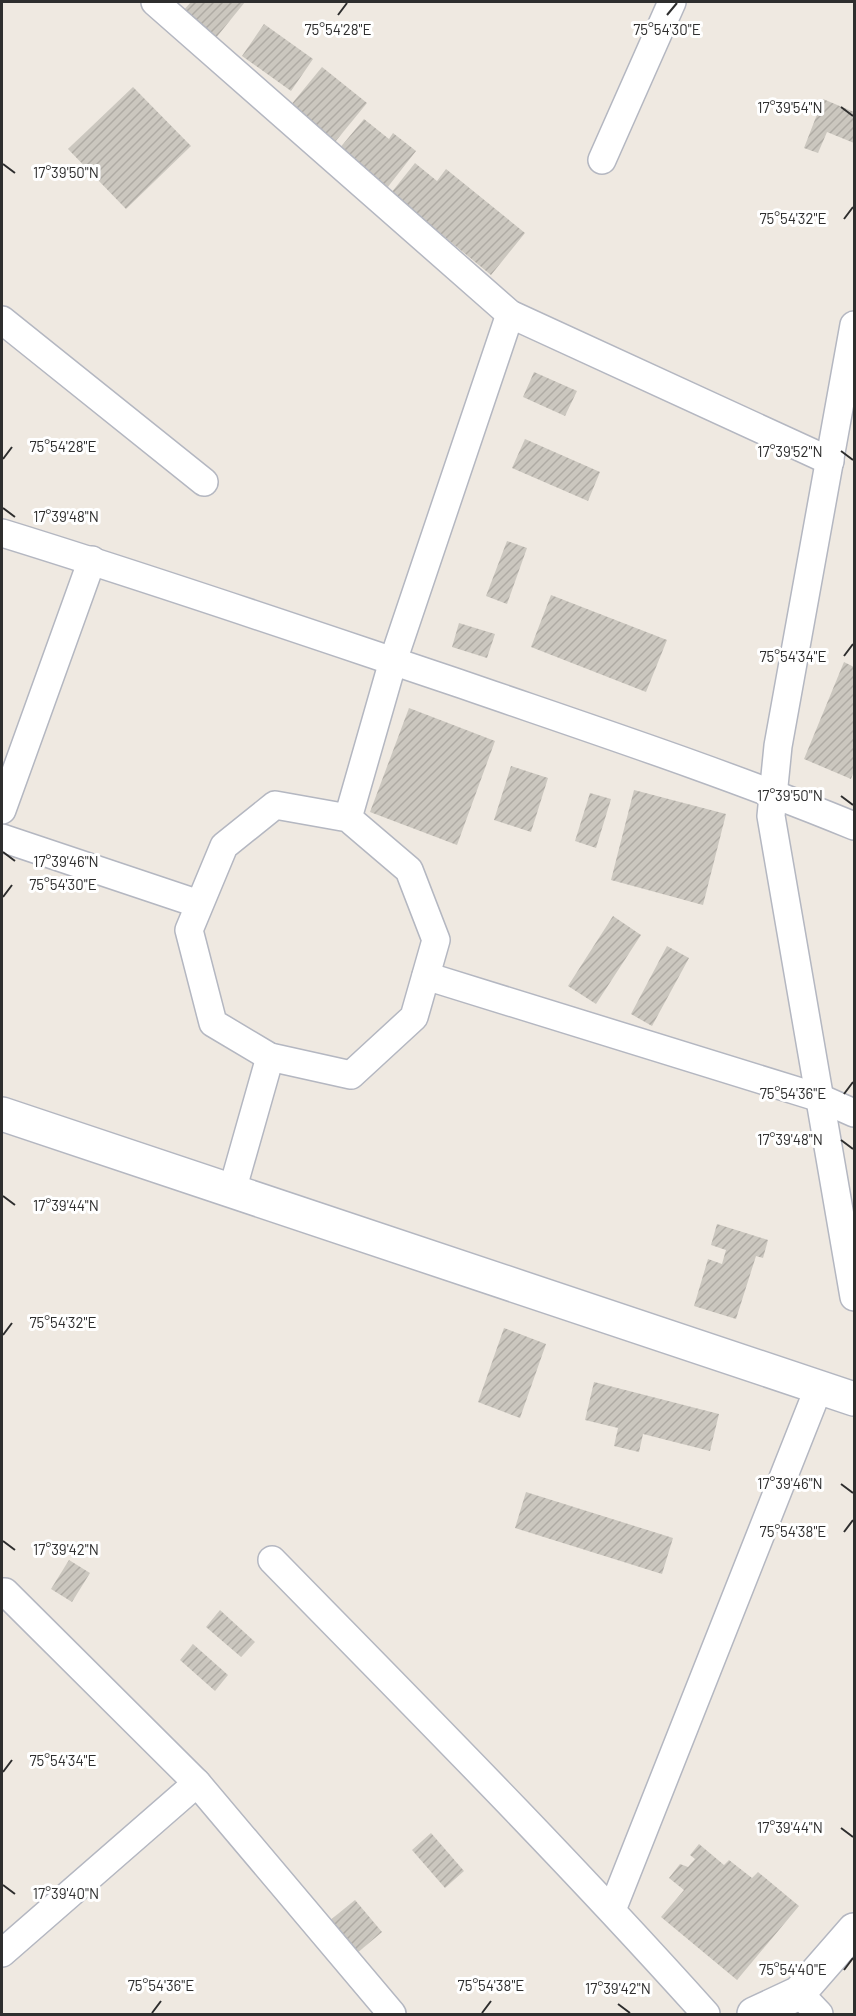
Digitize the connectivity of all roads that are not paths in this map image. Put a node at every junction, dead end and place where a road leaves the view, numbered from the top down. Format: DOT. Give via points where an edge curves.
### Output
graph roads {
  1 [pos="154,2"];
  2 [pos="672,2"];
  3 [pos="602,160"];
  4 [pos="510,314"];
  5 [pos="2,320"];
  6 [pos="855,325"];
  7 [pos="830,461"];
  8 [pos="204,482"];
  9 [pos="2,533"];
  10 [pos="92,560"];
  11 [pos="393,661"];
  12 [pos="772,792"];
  13 [pos="2,810"];
  14 [pos="348,818"];
  15 [pos="855,826"];
  16 [pos="2,838"];
  17 [pos="199,904"];
  18 [pos="426,976"];
  19 [pos="270,1057"];
  20 [pos="820,1098"];
  21 [pos="855,1113"];
  22 [pos="2,1114"];
  23 [pos="232,1191"];
  24 [pos="855,1297"];
  25 [pos="819,1387"];
  26 [pos="855,1399"];
  27 [pos="272,1560"];
  28 [pos="2,1592"];
  29 [pos="197,1783"];
  30 [pos="612,1910"];
  31 [pos="855,1930"];
  32 [pos="2,1953"];
  33 [pos="809,2004"];
  34 [pos="392,2014"];
  35 [pos="706,2014"];
  36 [pos="754,2014"];
  1 -- 4 [label="street"];
  2 -- 3 [label="street"];
  4 -- 7 [label="street"];
  4 -- 11 [label="street"];
  5 -- 8 [label="street"];
  6 -- 7 [label="street"];
  7 -- 12 [label="street"];
  9 -- 10 [label="street"];
  10 -- 11 [label="street"];
  10 -- 13 [label="street"];
  11 -- 12 [label="street"];
  11 -- 14 [label="street"];
  12 -- 15 [label="street"];
  12 -- 20 [label="street" via="771,816"];
  14 -- 17 [label="street" via="275,805 224,846"];
  14 -- 18 [label="street" via="409,870 436,940"];
  16 -- 17 [label="street"];
  17 -- 19 [label="street" via="189,930 213,1023"];
  18 -- 19 [label="street" via="414,1017 351,1075"];
  18 -- 20 [label="street"];
  19 -- 23 [label="street"];
  20 -- 21 [label="street"];
  20 -- 24 [label="street"];
  22 -- 23 [label="street"];
  23 -- 25 [label="street"];
  25 -- 26 [label="street"];
  25 -- 30 [label="street"];
  27 -- 30 [label="street"];
  28 -- 29 [label="street"];
  29 -- 32 [label="street"];
  29 -- 34 [label="street"];
  30 -- 35 [label="street"];
  31 -- 33 [label="street"];
  33 -- 36 [label="street"];
}
